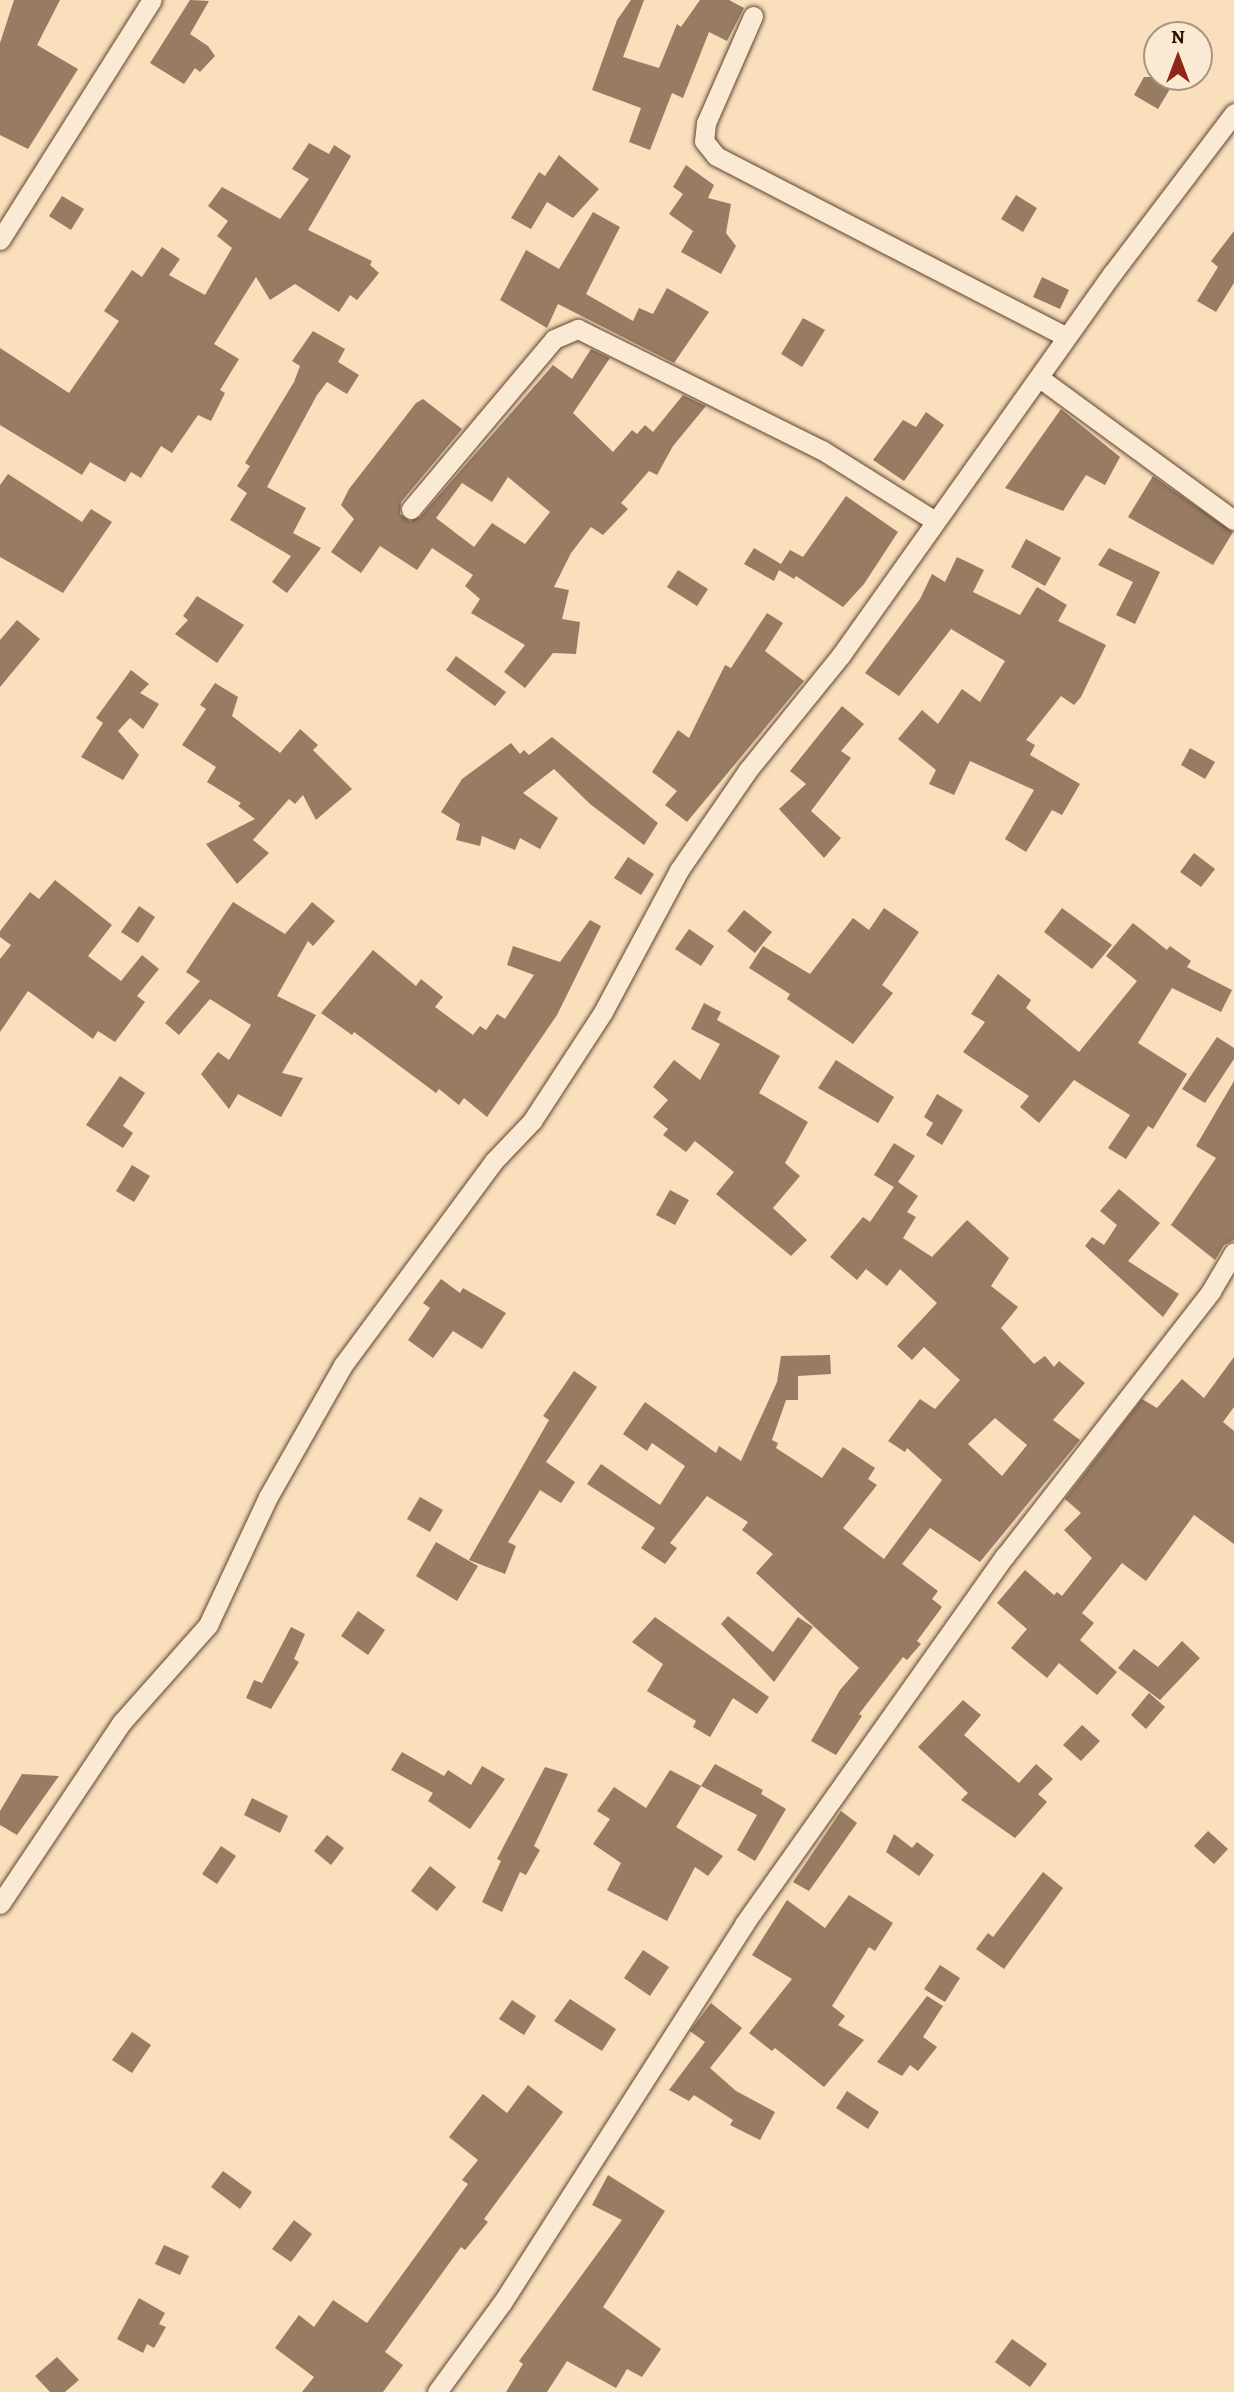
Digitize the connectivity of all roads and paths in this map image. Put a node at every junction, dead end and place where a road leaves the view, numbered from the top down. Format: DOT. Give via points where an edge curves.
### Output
graph roads {
  1 [pos="152,0"];
  2 [pos="753,16"];
  3 [pos="1234,113"];
  4 [pos="0,240"];
  5 [pos="1066,337"];
  6 [pos="1041,379"];
  7 [pos="411,509"];
  8 [pos="1234,520"];
  9 [pos="935,522"];
  10 [pos="1234,1252"];
  11 [pos="0,1904"];
  12 [pos="437,2392"];
  1 -- 4 [label="street"];
  2 -- 5 [label="street" via="706,122 704,141 716,156"];
  3 -- 5 [label="street"];
  5 -- 6 [label="street"];
  6 -- 8 [label="street"];
  6 -- 9 [label="street"];
  7 -- 9 [label="street" via="554,339 578,329 821,450"];
  9 -- 11 [label="street" via="841,656 748,770 679,870 603,1012 532,1121 493,1162 344,1366 268,1497 208,1625 122,1722"];
  10 -- 12 [label="street" via="1210,1291 1004,1556 744,1924 502,2303"];
}
